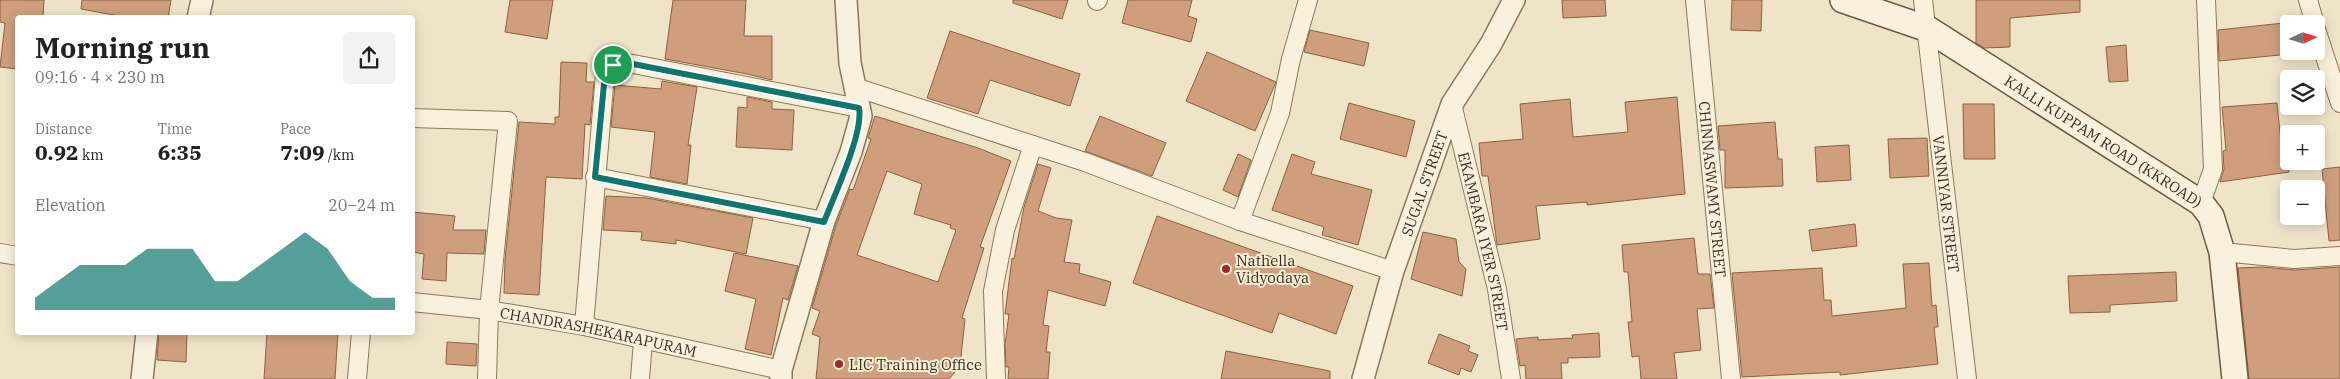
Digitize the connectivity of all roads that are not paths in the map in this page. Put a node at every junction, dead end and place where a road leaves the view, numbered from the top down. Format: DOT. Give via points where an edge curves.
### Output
graph roads {
  1 [pos="202,0"];
  2 [pos="846,0"];
  3 [pos="1308,0"];
  4 [pos="1514,0"];
  5 [pos="1695,0"];
  6 [pos="1843,0"];
  7 [pos="1923,0"];
  8 [pos="2206,0"];
  9 [pos="2308,0"];
  10 [pos="199,15"];
  11 [pos="2312,15"];
  12 [pos="1928,28"];
  13 [pos="2325,56"];
  14 [pos="857,98"];
  15 [pos="2340,102"];
  16 [pos="1452,104"];
  17 [pos="415,118"];
  18 [pos="1032,145"];
  19 [pos="595,177"];
  20 [pos="2201,203"];
  21 [pos="1240,221"];
  22 [pos="824,222"];
  23 [pos="2222,252"];
  24 [pos="0,253"];
  25 [pos="15,256"];
  26 [pos="2340,256"];
  27 [pos="1393,271"];
  28 [pos="415,302"];
  29 [pos="489,310"];
  30 [pos="584,326"];
  31 [pos="147,335"];
  32 [pos="361,335"];
  33 [pos="643,340"];
  34 [pos="781,374"];
  35 [pos="142,379"];
  36 [pos="357,379"];
  37 [pos="487,379"];
  38 [pos="640,379"];
  39 [pos="996,379"];
  40 [pos="1363,379"];
  41 [pos="1511,379"];
  42 [pos="1731,379"];
  43 [pos="1967,379"];
  44 [pos="2235,379"];
  1 -- 10 [label="street"];
  2 -- 14 [label="street" via="850,62"];
  3 -- 21 [label="street" via="1280,112"];
  4 -- 16 [label="street, SUGAL STREET" via="1491,44"];
  5 -- 42 [label="street, CHINNASWAMY STREET"];
  6 -- 12 [label="main road, KALLI KUPPAM ROAD (KKROAD)"];
  7 -- 12 [label="street, VANNIYAR STREET"];
  8 -- 20 [label="street" via="2213,169"];
  9 -- 11 [label="street"];
  12 -- 20 [label="main road, KALLI KUPPAM ROAD (KKROAD)"];
  12 -- 43 [label="street, VANNIYAR STREET"];
  13 -- 15 [label="street"];
  14 -- 18 [label="street"];
  14 -- 19 [label="street" via="628,63 613,65 605,74"];
  14 -- 22 [label="street" via="861,116"];
  16 -- 27 [label="street, SUGAL STREET"];
  16 -- 41 [label="street, EKAMBARA IYER STREET" via="1497,290"];
  17 -- 29 [label="street" via="508,121"];
  18 -- 21 [label="street"];
  18 -- 39 [label="street" via="1005,230 993,291"];
  19 -- 22 [label="street"];
  19 -- 30 [label="street"];
  20 -- 23 [label="main road, KALLI KUPPAM ROAD (KKROAD)" via="2211,216"];
  21 -- 27 [label="street"];
  22 -- 34 [label="street"];
  23 -- 26 [label="street" via="2294,259"];
  23 -- 44 [label="main road, KALLI KUPPAM ROAD (KKROAD)"];
  24 -- 25 [label="street"];
  27 -- 40 [label="street, SUGAL STREET"];
  28 -- 29 [label="street, CHANDRASHEKARAPURAM"];
  29 -- 30 [label="street, CHANDRASHEKARAPURAM"];
  29 -- 37 [label="street"];
  30 -- 33 [label="street, CHANDRASHEKARAPURAM"];
  31 -- 35 [label="street"];
  32 -- 36 [label="street"];
  33 -- 34 [label="street, CHANDRASHEKARAPURAM"];
  33 -- 38 [label="street"];
}
